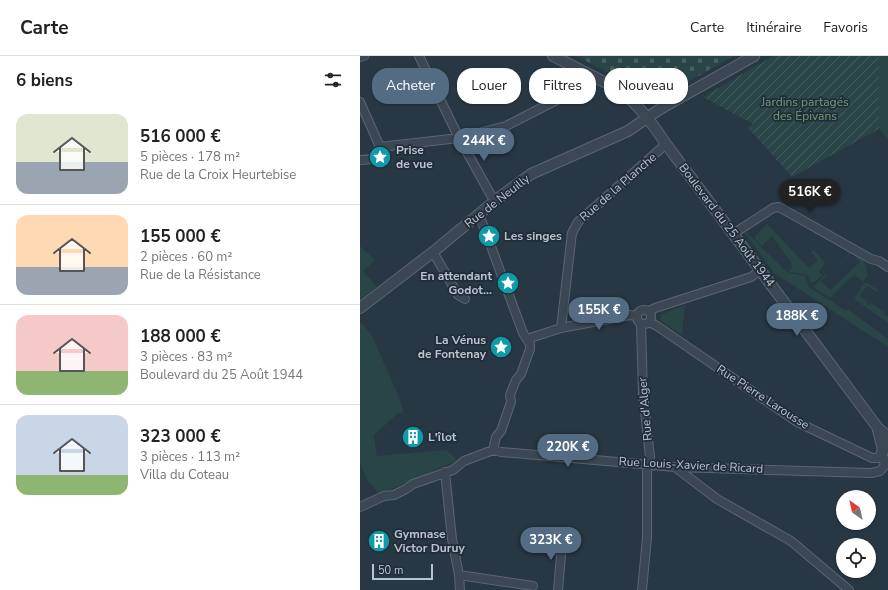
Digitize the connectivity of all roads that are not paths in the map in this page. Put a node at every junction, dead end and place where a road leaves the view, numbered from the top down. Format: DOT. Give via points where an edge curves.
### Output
graph roads {
  1 [pos="364,56"];
  2 [pos="419,56"];
  3 [pos="553,56"];
  4 [pos="754,56"];
  5 [pos="360,57"];
  6 [pos="576,68"];
  7 [pos="596,78"];
  8 [pos="360,102"];
  9 [pos="550,104"];
  10 [pos="648,117"];
  11 [pos="459,138"];
  12 [pos="666,144"];
  13 [pos="380,147"];
  14 [pos="360,160"];
  15 [pos="492,196"];
  16 [pos="479,214"];
  17 [pos="733,234"];
  18 [pos="434,252"];
  19 [pos="888,267"];
  20 [pos="761,270"];
  21 [pos="465,299"];
  22 [pos="360,308"];
  23 [pos="649,311"];
  24 [pos="642,321"];
  25 [pos="561,328"];
  26 [pos="527,339"];
  27 [pos="878,428"];
  28 [pos="888,439"];
  29 [pos="493,450"];
  30 [pos="886,455"];
  31 [pos="649,464"];
  32 [pos="675,467"];
  33 [pos="445,472"];
  34 [pos="360,507"];
  35 [pos="563,533"];
  36 [pos="459,575"];
  37 [pos="533,586"];
  38 [pos="460,590"];
  39 [pos="558,590"];
  40 [pos="642,590"];
  41 [pos="849,590"];
  1 -- 5 [label="street"];
  2 -- 11 [label="street"];
  3 -- 6 [label="street, Boulevard du 25 Août 1944"];
  4 -- 10 [label="street, Rue de Neuilly"];
  7 -- 10 [label="street, Boulevard du 25 Août 1944" via="628,96"];
  8 -- 13 [label="street"];
  9 -- 11 [label="street" via="506,126"];
  10 -- 12 [label="street, Boulevard du 25 Août 1944"];
  10 -- 16 [label="street, Rue de Neuilly" via="628,131 531,174"];
  11 -- 13 [label="street"];
  11 -- 15 [label="street"];
  12 -- 17 [label="street, Boulevard du 25 Août 1944"];
  12 -- 25 [label="street, Rue de la Planche" via="578,222 572,233"];
  13 -- 14 [label="street" via="374,157"];
  16 -- 18 [label="street, Rue de Neuilly"];
  16 -- 26 [label="street"];
  17 -- 19 [label="street" via="773,208 779,207"];
  17 -- 20 [label="street, Boulevard du 25 Août 1944"];
  18 -- 21 [label="street" via="458,295"];
  18 -- 22 [label="street, Rue de Neuilly"];
  20 -- 23 [label="street" via="751,277"];
  20 -- 27 [label="street, Boulevard du 25 Août 1944"];
  23 -- 24 [label="street, Rue d'Alger" via="652,317"];
  23 -- 24 [label="street" via="640,311"];
  24 -- 25 [label="street" via="630,315"];
  24 -- 30 [label="street, Rue Pierre Larousse" via="656,326 797,422 872,458"];
  24 -- 31 [label="street, Rue d'Alger" via="642,368"];
  25 -- 26 [label="street"];
  26 -- 29 [label="street" via="530,349 510,395 512,402"];
  27 -- 28 [label="street, Boulevard du 25 Août 1944"];
  27 -- 30 [label="street, Boulevard du 25 Août 1944"];
  29 -- 31 [label="street, Rue Louis-Xavier de Ricard"];
  29 -- 33 [label="street, Rue Louis-Xavier de Ricard" via="464,461 453,470"];
  30 -- 32 [label="street, Rue Louis-Xavier de Ricard" via="880,471 871,473"];
  31 -- 32 [label="street, Rue Louis-Xavier de Ricard"];
  31 -- 40 [label="street, Rue d'Alger" via="647,538"];
  32 -- 41 [label="street" via="717,499 791,541"];
  33 -- 34 [label="street, Rue Louis-Xavier de Ricard"];
  33 -- 36 [label="street" via="452,539"];
  35 -- 39 [label="street"];
  36 -- 37 [label="street"];
  36 -- 38 [label="street"];
}
